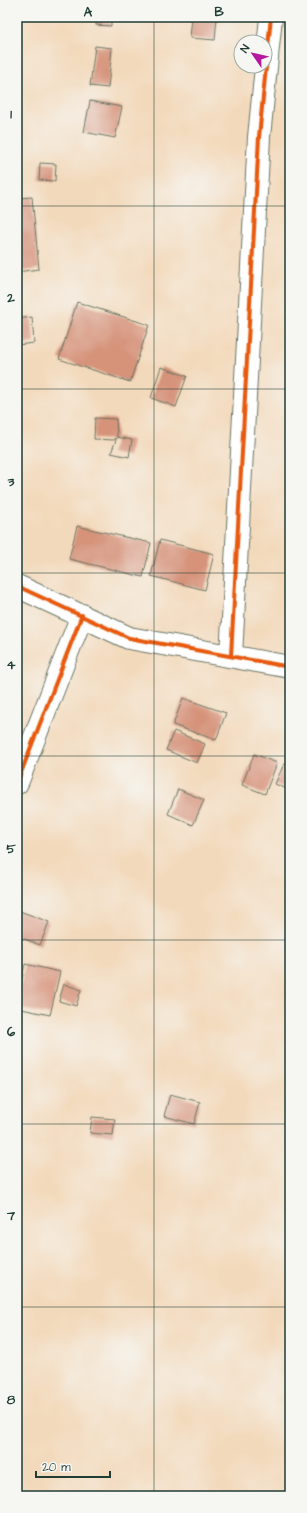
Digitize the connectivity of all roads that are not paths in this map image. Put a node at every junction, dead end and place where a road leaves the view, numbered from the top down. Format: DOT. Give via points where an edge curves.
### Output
graph roads {
  1 [pos="271,17"];
  2 [pos="17,586"];
  3 [pos="82,615"];
  4 [pos="231,656"];
  5 [pos="290,667"];
  6 [pos="17,783"];
  1 -- 4 [label="street" via="260,137"];
  2 -- 3 [label="street"];
  3 -- 4 [label="street" via="129,638"];
  3 -- 6 [label="street"];
  4 -- 5 [label="street"];
}
